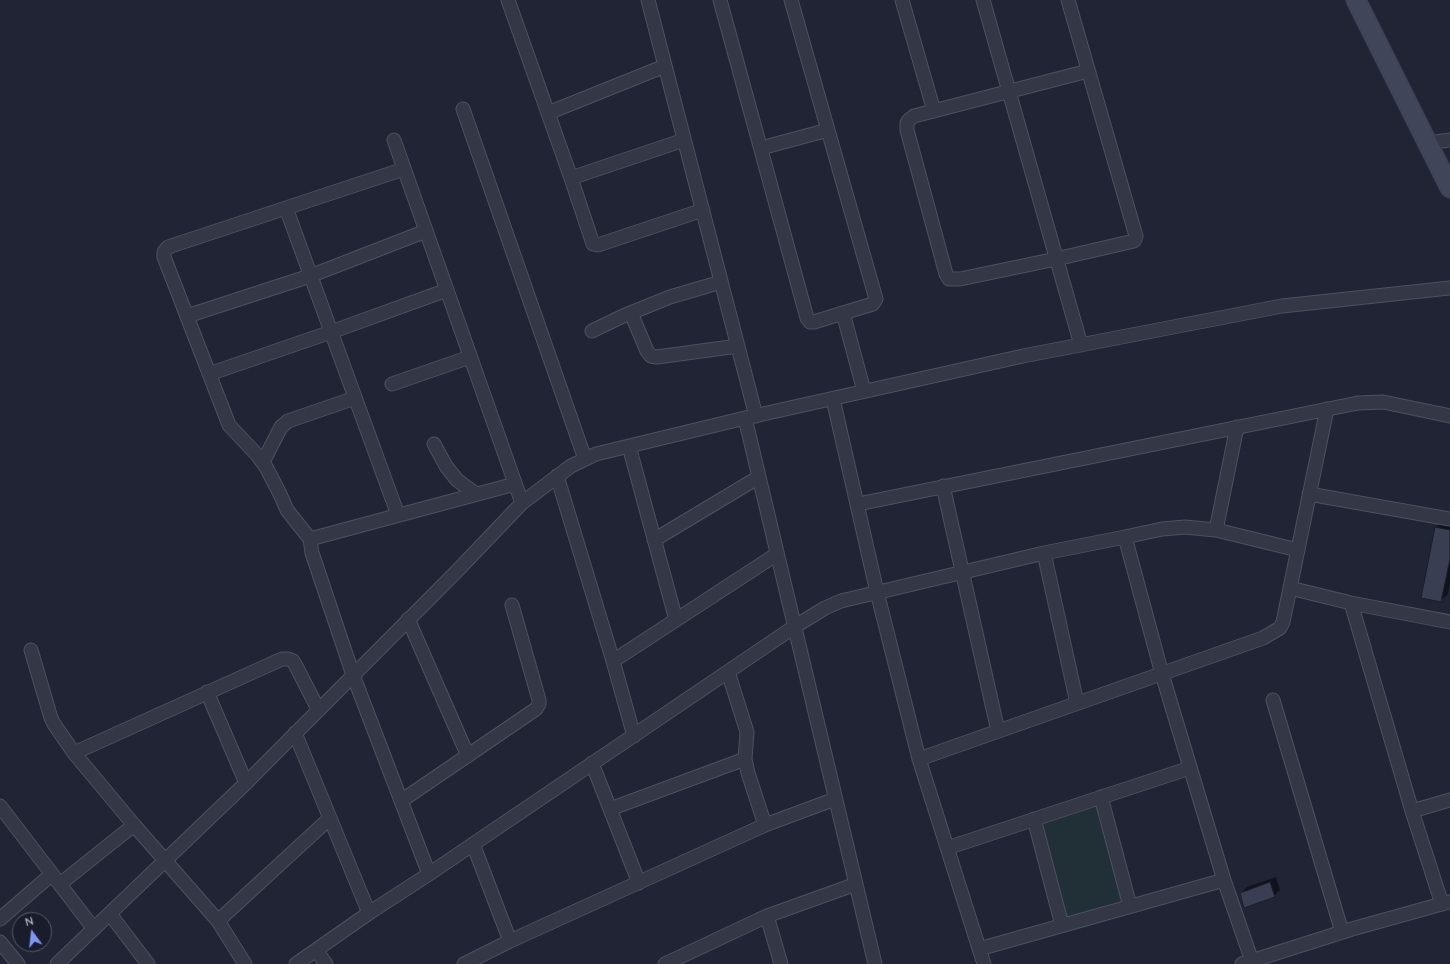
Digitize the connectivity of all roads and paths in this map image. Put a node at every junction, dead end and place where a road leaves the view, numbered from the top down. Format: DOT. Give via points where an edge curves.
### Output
graph roads {
  1 [pos="508,0"];
  2 [pos="648,0"];
  3 [pos="720,0"];
  4 [pos="791,0"];
  5 [pos="902,0"];
  6 [pos="983,0"];
  7 [pos="1068,0"];
  8 [pos="1356,0"];
  9 [pos="665,66"];
  10 [pos="1088,71"];
  11 [pos="1009,91"];
  12 [pos="463,109"];
  13 [pos="934,111"];
  14 [pos="548,113"];
  15 [pos="828,130"];
  16 [pos="394,140"];
  17 [pos="684,140"];
  18 [pos="1450,140"];
  19 [pos="1428,143"];
  20 [pos="761,148"];
  21 [pos="404,169"];
  22 [pos="571,178"];
  23 [pos="1450,187"];
  24 [pos="286,208"];
  25 [pos="703,210"];
  26 [pos="426,231"];
  27 [pos="1056,259"];
  28 [pos="310,276"];
  29 [pos="721,282"];
  30 [pos="1450,288"];
  31 [pos="447,290"];
  32 [pos="631,313"];
  33 [pos="843,313"];
  34 [pos="187,316"];
  35 [pos="592,331"];
  36 [pos="331,332"];
  37 [pos="1081,345"];
  38 [pos="738,346"];
  39 [pos="470,357"];
  40 [pos="209,374"];
  41 [pos="392,384"];
  42 [pos="864,391"];
  43 [pos="355,398"];
  44 [pos="833,399"];
  45 [pos="1327,409"];
  46 [pos="1450,416"];
  47 [pos="750,417"];
  48 [pos="1237,427"];
  49 [pos="434,444"];
  50 [pos="629,446"];
  51 [pos="585,459"];
  52 [pos="263,462"];
  53 [pos="557,476"];
  54 [pos="759,478"];
  55 [pos="515,484"];
  56 [pos="943,486"];
  57 [pos="476,494"];
  58 [pos="1309,494"];
  59 [pos="522,503"];
  60 [pos="858,504"];
  61 [pos="398,516"];
  62 [pos="1450,519"];
  63 [pos="1216,530"];
  64 [pos="1125,537"];
  65 [pos="310,539"];
  66 [pos="654,540"];
  67 [pos="1298,550"];
  68 [pos="1044,553"];
  69 [pos="776,554"];
  70 [pos="963,572"];
  71 [pos="1290,588"];
  72 [pos="878,592"];
  73 [pos="1351,603"];
  74 [pos="512,605"];
  75 [pos="408,619"];
  76 [pos="676,620"];
  77 [pos="1450,622"];
  78 [pos="794,627"];
  79 [pos="31,650"];
  80 [pos="613,661"];
  81 [pos="728,672"];
  82 [pos="1162,674"];
  83 [pos="353,675"];
  84 [pos="207,692"];
  85 [pos="1273,700"];
  86 [pos="1077,703"];
  87 [pos="318,709"];
  88 [pos="998,731"];
  89 [pos="295,733"];
  90 [pos="634,736"];
  91 [pos="74,753"];
  92 [pos="468,756"];
  93 [pos="745,758"];
  94 [pos="919,759"];
  95 [pos="592,764"];
  96 [pos="1190,768"];
  97 [pos="246,783"];
  98 [pos="1100,797"];
  99 [pos="835,799"];
  100 [pos="1450,800"];
  101 [pos="401,801"];
  102 [pos="1,808"];
  103 [pos="610,809"];
  104 [pos="1412,811"];
  105 [pos="330,818"];
  106 [pos="1034,819"];
  107 [pos="134,825"];
  108 [pos="765,825"];
  109 [pos="473,844"];
  110 [pos="947,848"];
  111 [pos="165,860"];
  112 [pos="429,874"];
  113 [pos="56,879"];
  114 [pos="1224,880"];
  115 [pos="639,882"];
  116 [pos="856,884"];
  117 [pos="1446,903"];
  118 [pos="1130,906"];
  119 [pos="369,913"];
  120 [pos="110,914"];
  121 [pos="767,916"];
  122 [pos="0,919"];
  123 [pos="218,921"];
  124 [pos="1062,925"];
  125 [pos="94,929"];
  126 [pos="1342,932"];
  127 [pos="510,941"];
  128 [pos="0,942"];
  129 [pos="979,949"];
  130 [pos="316,950"];
  131 [pos="1249,963"];
  132 [pos="18,964"];
  133 [pos="57,964"];
  134 [pos="148,964"];
  135 [pos="245,964"];
  136 [pos="296,964"];
  137 [pos="326,964"];
  138 [pos="464,964"];
  139 [pos="665,964"];
  140 [pos="781,964"];
  141 [pos="875,964"];
  142 [pos="984,964"];
  1 -- 14 [label="street"];
  2 -- 9 [label="street"];
  3 -- 20 [label="street"];
  4 -- 15 [label="street"];
  5 -- 13 [label="street"];
  6 -- 11 [label="street"];
  7 -- 10 [label="street"];
  8 -- 19 [label="street"];
  9 -- 14 [label="street"];
  9 -- 17 [label="street"];
  10 -- 11 [label="street"];
  10 -- 27 [label="street" via="1136,236 1134,241"];
  11 -- 13 [label="street"];
  11 -- 27 [label="street"];
  12 -- 51 [label="street"];
  13 -- 27 [label="street" via="914,116 907,123 907,130 949,279 960,279"];
  14 -- 22 [label="street"];
  15 -- 20 [label="street"];
  15 -- 33 [label="street" via="876,299 874,304"];
  16 -- 21 [label="street"];
  17 -- 22 [label="street"];
  17 -- 25 [label="street"];
  18 -- 19 [label="street"];
  19 -- 23 [label="street"];
  20 -- 33 [label="street" via="807,318 814,322"];
  21 -- 24 [label="street"];
  21 -- 26 [label="street"];
  22 -- 25 [label="street" via="595,245"];
  24 -- 28 [label="street"];
  24 -- 34 [label="street" via="168,247 164,256"];
  25 -- 29 [label="street"];
  26 -- 28 [label="street"];
  26 -- 31 [label="street"];
  27 -- 37 [label="street"];
  28 -- 34 [label="street"];
  28 -- 36 [label="street"];
  29 -- 32 [label="street" via="670,297"];
  29 -- 38 [label="street"];
  30 -- 37 [label="street" via="1282,306"];
  31 -- 36 [label="street"];
  31 -- 39 [label="street"];
  32 -- 35 [label="street"];
  32 -- 38 [label="street" via="651,356"];
  33 -- 42 [label="street"];
  34 -- 40 [label="street"];
  36 -- 40 [label="street"];
  36 -- 43 [label="street"];
  37 -- 42 [label="street"];
  38 -- 47 [label="street"];
  39 -- 41 [label="street"];
  39 -- 55 [label="street"];
  40 -- 52 [label="street" via="229,425"];
  42 -- 44 [label="street"];
  43 -- 52 [label="street" via="288,421 281,427"];
  43 -- 61 [label="street"];
  44 -- 47 [label="street"];
  44 -- 60 [label="street"];
  45 -- 46 [label="street" via="1377,402"];
  45 -- 48 [label="street"];
  45 -- 58 [label="street"];
  47 -- 50 [label="street"];
  47 -- 54 [label="street"];
  48 -- 56 [label="street"];
  48 -- 63 [label="street"];
  49 -- 57 [label="street" via="457,480"];
  50 -- 51 [label="street"];
  50 -- 66 [label="street"];
  51 -- 53 [label="street"];
  52 -- 65 [label="street" via="286,510"];
  53 -- 59 [label="street"];
  53 -- 80 [label="street"];
  54 -- 66 [label="street"];
  54 -- 69 [label="street"];
  55 -- 57 [label="street"];
  55 -- 59 [label="street"];
  56 -- 60 [label="street"];
  56 -- 70 [label="street"];
  57 -- 61 [label="street"];
  58 -- 62 [label="street"];
  58 -- 67 [label="street"];
  59 -- 75 [label="street"];
  60 -- 72 [label="street"];
  61 -- 65 [label="street"];
  63 -- 64 [label="street" via="1174,527"];
  63 -- 67 [label="street"];
  64 -- 68 [label="street"];
  64 -- 82 [label="street"];
  65 -- 83 [label="street" via="312,553"];
  66 -- 76 [label="street"];
  67 -- 71 [label="street"];
  68 -- 70 [label="street"];
  68 -- 86 [label="street"];
  69 -- 76 [label="street"];
  69 -- 78 [label="street"];
  70 -- 72 [label="street"];
  70 -- 88 [label="street"];
  71 -- 73 [label="street"];
  71 -- 82 [label="street" via="1283,622 1275,632"];
  72 -- 78 [label="street" via="835,604"];
  72 -- 94 [label="street"];
  73 -- 77 [label="street"];
  73 -- 104 [label="street"];
  74 -- 92 [label="street" via="539,704 536,709"];
  75 -- 83 [label="street"];
  75 -- 92 [label="street"];
  76 -- 80 [label="street"];
  78 -- 81 [label="street"];
  78 -- 99 [label="street"];
  79 -- 91 [label="street" via="51,718"];
  80 -- 90 [label="street"];
  81 -- 90 [label="street"];
  81 -- 93 [label="street" via="747,732"];
  82 -- 86 [label="street"];
  82 -- 96 [label="street"];
  83 -- 87 [label="street"];
  83 -- 101 [label="street"];
  84 -- 87 [label="street" via="282,659 288,659 296,666"];
  84 -- 91 [label="street"];
  84 -- 97 [label="street"];
  85 -- 126 [label="street"];
  86 -- 88 [label="street"];
  87 -- 89 [label="street"];
  88 -- 94 [label="street"];
  89 -- 97 [label="street"];
  89 -- 105 [label="street"];
  90 -- 95 [label="street"];
  91 -- 107 [label="street"];
  92 -- 101 [label="street"];
  93 -- 103 [label="street"];
  93 -- 108 [label="street"];
  94 -- 110 [label="street"];
  95 -- 103 [label="street"];
  95 -- 109 [label="street"];
  96 -- 98 [label="street"];
  96 -- 114 [label="street"];
  97 -- 111 [label="street"];
  98 -- 106 [label="street"];
  98 -- 118 [label="street"];
  99 -- 108 [label="street"];
  99 -- 116 [label="street"];
  100 -- 104 [label="street"];
  101 -- 112 [label="street"];
  102 -- 113 [label="street"];
  103 -- 115 [label="street"];
  104 -- 117 [label="street"];
  105 -- 119 [label="street"];
  105 -- 123 [label="street"];
  106 -- 110 [label="street"];
  106 -- 124 [label="street"];
  107 -- 111 [label="street"];
  107 -- 113 [label="street"];
  108 -- 115 [label="street"];
  109 -- 112 [label="street"];
  109 -- 127 [label="street"];
  110 -- 129 [label="street"];
  111 -- 120 [label="street"];
  111 -- 123 [label="street"];
  112 -- 119 [label="street"];
  113 -- 122 [label="street"];
  113 -- 125 [label="street"];
  114 -- 118 [label="street"];
  114 -- 131 [label="street"];
  115 -- 127 [label="street"];
  116 -- 121 [label="street"];
  116 -- 141 [label="street"];
  117 -- 126 [label="street"];
  118 -- 124 [label="street"];
  119 -- 130 [label="street"];
  120 -- 125 [label="street"];
  120 -- 134 [label="street"];
  121 -- 139 [label="street"];
  121 -- 140 [label="street"];
  123 -- 135 [label="street"];
  124 -- 129 [label="street"];
  125 -- 133 [label="street"];
  126 -- 131 [label="street"];
  127 -- 138 [label="street"];
  128 -- 132 [label="street"];
  129 -- 142 [label="street"];
  130 -- 136 [label="street"];
  130 -- 137 [label="street"];
}
